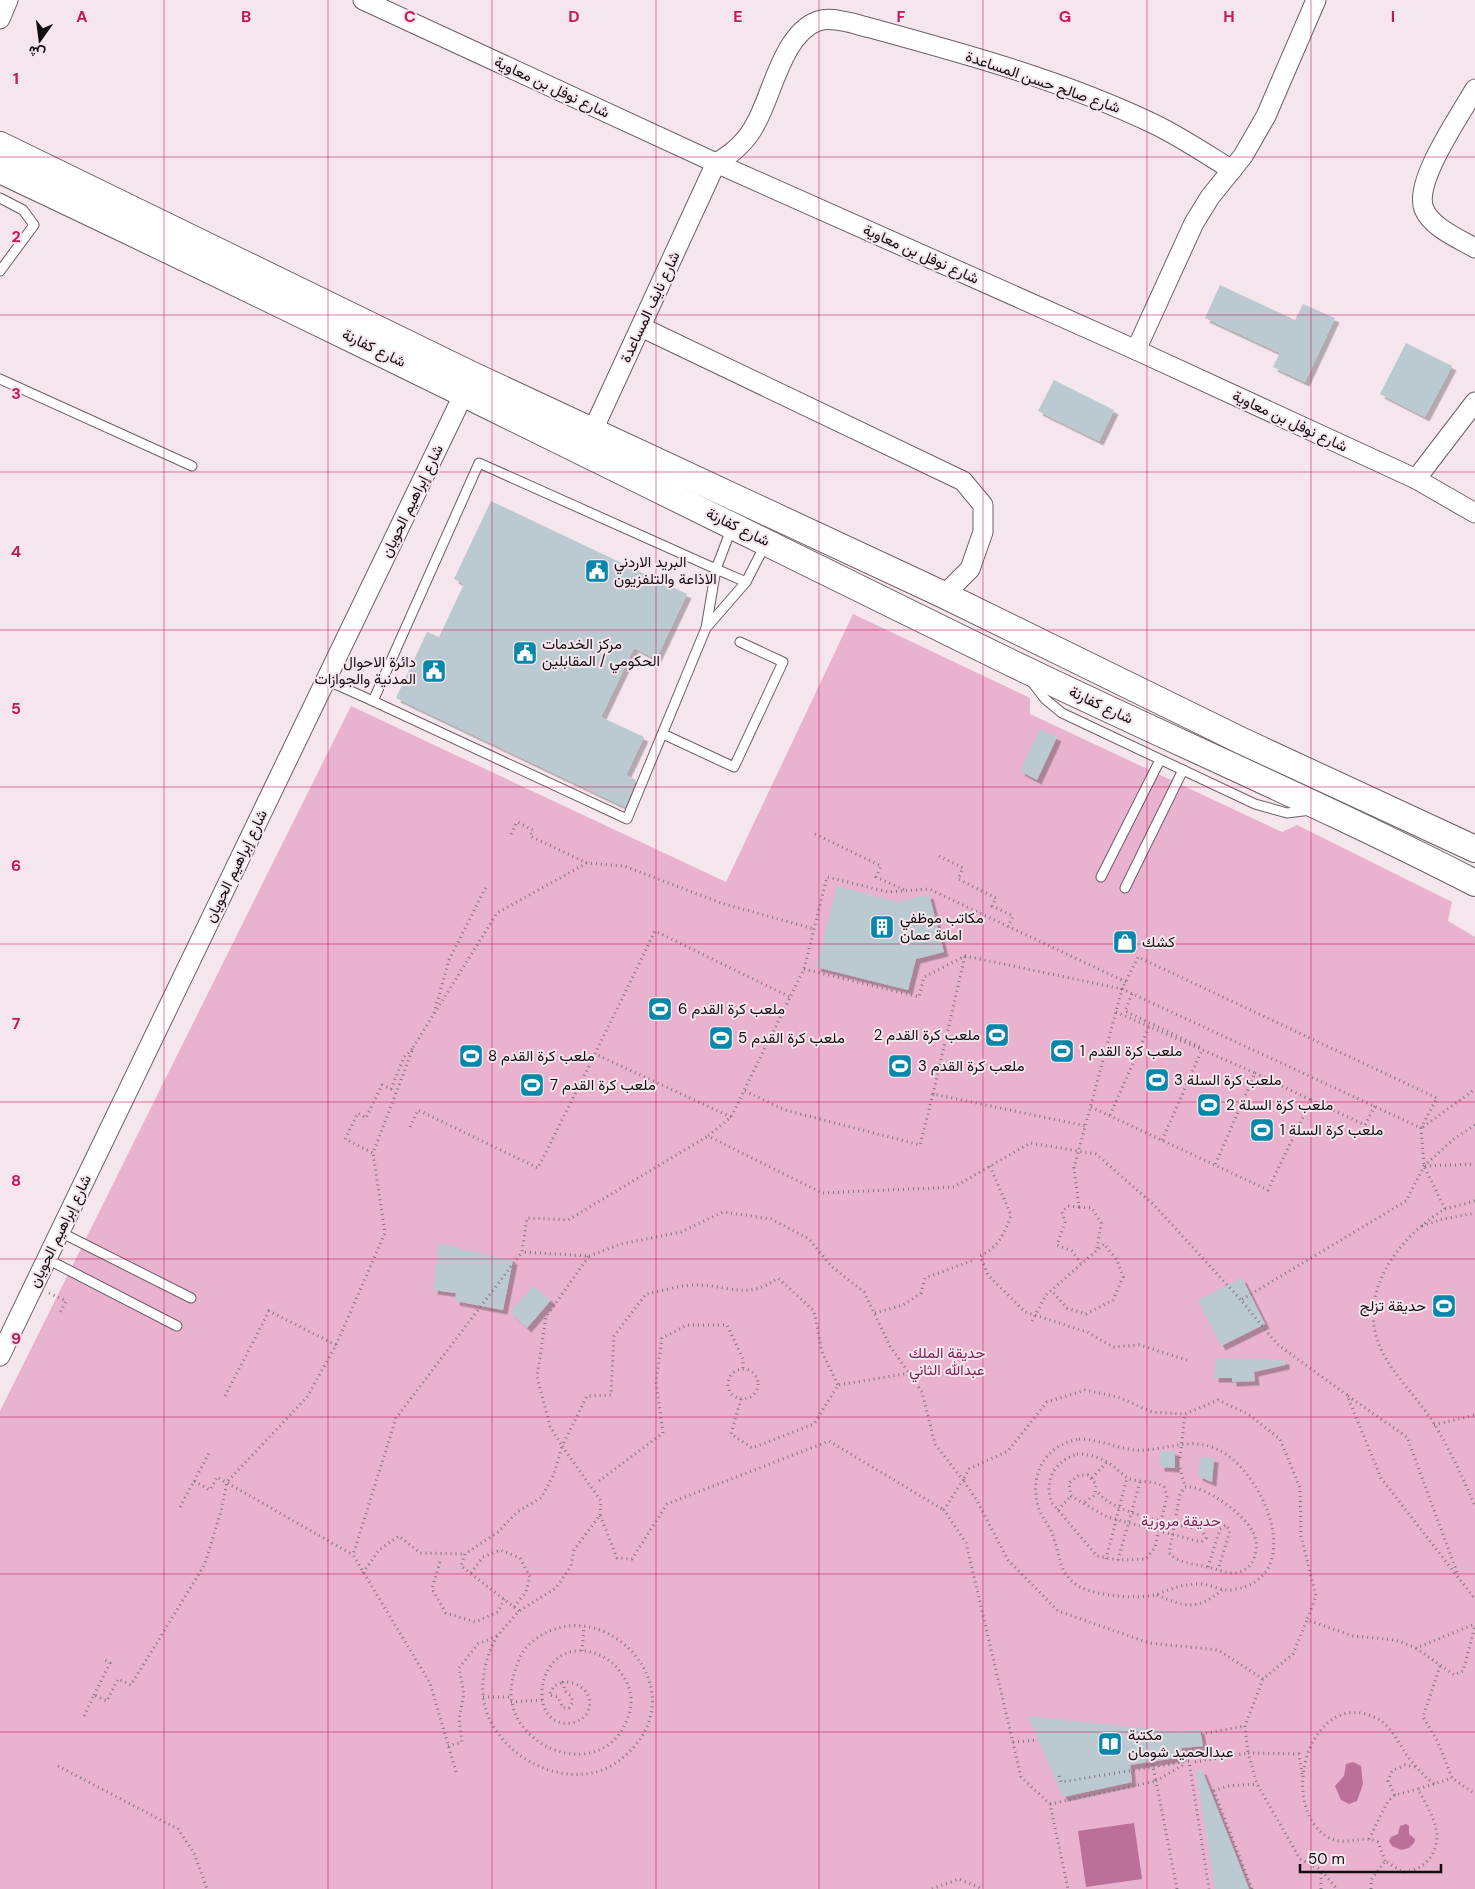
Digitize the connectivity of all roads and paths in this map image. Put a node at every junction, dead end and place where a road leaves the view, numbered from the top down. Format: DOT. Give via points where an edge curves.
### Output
graph roads {
  1 [pos="8,0"];
  2 [pos="363,0"];
  3 [pos="1316,0"];
  4 [pos="0,19"];
  5 [pos="1475,89"];
  6 [pos="0,145"];
  7 [pos="716,163"];
  8 [pos="0,170"];
  9 [pos="1232,170"];
  10 [pos="0,198"];
  11 [pos="1475,248"];
  12 [pos="0,271"];
  13 [pos="641,327"];
  14 [pos="1136,350"];
  15 [pos="0,379"];
  16 [pos="468,384"];
  17 [pos="1475,402"];
  18 [pos="588,441"];
  19 [pos="192,466"];
  20 [pos="1416,479"];
  21 [pos="1475,513"];
  22 [pos="733,524"];
  23 [pos="767,541"];
  24 [pos="716,569"];
  25 [pos="746,582"];
  26 [pos="944,595"];
  27 [pos="706,628"];
  28 [pos="740,642"];
  29 [pos="1024,669"];
  30 [pos="326,680"];
  31 [pos="373,701"];
  32 [pos="663,734"];
  33 [pos="1160,760"];
  34 [pos="1183,770"];
  35 [pos="1320,807"];
  36 [pos="511,834"];
  37 [pos="815,834"];
  38 [pos="1475,849"];
  39 [pos="939,856"];
  40 [pos="587,863"];
  41 [pos="1101,877"];
  42 [pos="1475,883"];
  43 [pos="487,885"];
  44 [pos="1125,888"];
  45 [pos="905,891"];
  46 [pos="1008,927"];
  47 [pos="814,929"];
  48 [pos="965,956"];
  49 [pos="804,969"];
  50 [pos="1126,982"];
  51 [pos="1122,990"];
  52 [pos="1132,994"];
  53 [pos="790,997"];
  54 [pos="1116,1012"];
  55 [pos="432,1017"];
  56 [pos="1150,1027"];
  57 [pos="414,1046"];
  58 [pos="1202,1050"];
  59 [pos="595,1054"];
  60 [pos="1255,1073"];
  61 [pos="1475,1089"];
  62 [pos="745,1091"];
  63 [pos="933,1094"];
  64 [pos="1311,1100"];
  65 [pos="1375,1106"];
  66 [pos="1092,1107"];
  67 [pos="1110,1116"];
  68 [pos="731,1117"];
  69 [pos="1475,1125"];
  70 [pos="1086,1126"];
  71 [pos="410,1127"];
  72 [pos="1421,1128"];
  73 [pos="708,1136"];
  74 [pos="345,1140"];
  75 [pos="1162,1140"];
  76 [pos="349,1142"];
  77 [pos="1080,1151"];
  78 [pos="373,1153"];
  79 [pos="1475,1164"];
  80 [pos="1215,1165"];
  81 [pos="990,1166"];
  82 [pos="1424,1166"];
  83 [pos="1475,1201"];
  84 [pos="1079,1207"];
  85 [pos="1445,1210"];
  86 [pos="1475,1213"];
  87 [pos="1419,1227"];
  88 [pos="60,1232"];
  89 [pos="1097,1250"];
  90 [pos="522,1252"];
  91 [pos="589,1256"];
  92 [pos="47,1259"];
  93 [pos="974,1260"];
  94 [pos="1081,1263"];
  95 [pos="1051,1290"];
  96 [pos="56,1296"];
  97 [pos="191,1298"];
  98 [pos="1241,1300"];
  99 [pos="60,1313"];
  100 [pos="875,1314"];
  101 [pos="1035,1316"];
  102 [pos="1032,1321"];
  103 [pos="177,1326"];
  104 [pos="336,1346"];
  105 [pos="0,1356"];
  106 [pos="1187,1360"];
  107 [pos="743,1368"];
  108 [pos="910,1373"];
  109 [pos="838,1385"];
  110 [pos="1347,1395"];
  111 [pos="225,1396"];
  112 [pos="741,1399"];
  113 [pos="1185,1414"];
  114 [pos="1475,1415"];
  115 [pos="1434,1425"];
  116 [pos="1180,1443"];
  117 [pos="562,1446"];
  118 [pos="209,1453"];
  119 [pos="1180,1458"];
  120 [pos="1107,1462"];
  121 [pos="1180,1468"];
  122 [pos="1092,1478"];
  123 [pos="1127,1478"];
  124 [pos="963,1480"];
  125 [pos="194,1481"];
  126 [pos="599,1481"];
  127 [pos="227,1482"];
  128 [pos="1140,1482"];
  129 [pos="1185,1487"];
  130 [pos="1096,1491"];
  131 [pos="1071,1496"];
  132 [pos="1085,1502"];
  133 [pos="180,1506"];
  134 [pos="1119,1507"];
  135 [pos="1475,1507"];
  136 [pos="944,1510"];
  137 [pos="1058,1510"];
  138 [pos="1132,1512"];
  139 [pos="600,1516"];
  140 [pos="1115,1520"];
  141 [pos="1162,1520"];
  142 [pos="1173,1523"];
  143 [pos="1129,1524"];
  144 [pos="1159,1532"];
  145 [pos="1170,1535"];
  146 [pos="465,1554"];
  147 [pos="353,1555"];
  148 [pos="1106,1559"];
  149 [pos="1118,1560"];
  150 [pos="440,1562"];
  151 [pos="1208,1567"];
  152 [pos="1218,1570"];
  153 [pos="363,1573"];
  154 [pos="471,1573"];
  155 [pos="1459,1578"];
  156 [pos="1222,1590"];
  157 [pos="1156,1594"];
  158 [pos="504,1599"];
  159 [pos="1475,1599"];
  160 [pos="514,1607"];
  161 [pos="519,1611"];
  162 [pos="1307,1620"];
  163 [pos="1475,1625"];
  164 [pos="584,1627"];
  165 [pos="497,1636"];
  166 [pos="1416,1648"];
  167 [pos="582,1651"];
  168 [pos="103,1659"];
  169 [pos="1440,1666"];
  170 [pos="1263,1679"];
  171 [pos="563,1682"];
  172 [pos="94,1695"];
  173 [pos="483,1697"];
  174 [pos="510,1697"];
  175 [pos="542,1700"];
  176 [pos="511,1702"];
  177 [pos="84,1716"];
  178 [pos="1245,1726"];
  179 [pos="1201,1734"];
  180 [pos="1038,1740"];
  181 [pos="1013,1742"];
  182 [pos="448,1746"];
  183 [pos="1248,1753"];
  184 [pos="1195,1762"];
  185 [pos="1183,1765"];
  186 [pos="58,1766"];
  187 [pos="1152,1767"];
  188 [pos="1417,1767"];
  189 [pos="456,1772"];
  190 [pos="1302,1774"];
  191 [pos="1059,1776"];
  192 [pos="1452,1778"];
  193 [pos="1156,1781"];
  194 [pos="1256,1784"];
  195 [pos="1434,1784"];
  196 [pos="1418,1789"];
  197 [pos="1475,1794"];
  198 [pos="1395,1795"];
  199 [pos="1050,1804"];
  200 [pos="1368,1839"];
  201 [pos="1384,1861"];
  202 [pos="1322,1870"];
  203 [pos="1212,1871"];
  204 [pos="1206,1872"];
  205 [pos="206,1889"];
  206 [pos="932,1889"];
  207 [pos="982,1889"];
  208 [pos="1068,1889"];
  209 [pos="1177,1889"];
  210 [pos="1209,1889"];
  211 [pos="1252,1889"];
  212 [pos="1321,1889"];
  213 [pos="1337,1889"];
  214 [pos="1372,1889"];
  1 -- 4 [label="street"];
  2 -- 7 [label="street, شارع نوفل بن معاوية"];
  3 -- 9 [label="street" via="1266,116"];
  5 -- 11 [label="street" via="1429,170 1422,190 1424,209 1431,220"];
  6 -- 16 [label="street, شارع كفارنة"];
  7 -- 9 [label="street, شارع صالح حسن المساعدة" via="734,151 757,122 776,73 793,41 818,21 833,20 1007,68 1122,110 1155,124"];
  7 -- 13 [label="street, شارع نايف المساعدة"];
  7 -- 14 [label="street, شارع نوفل بن معاوية"];
  8 -- 16 [label="street, شارع كفارنة"];
  9 -- 14 [label="street" via="1194,223"];
  10 -- 12 [label="lane" via="23,210 34,225"];
  13 -- 18 [label="street, شارع نايف المساعدة"];
  13 -- 26 [label="street" via="963,481 983,505 983,532 970,569"];
  14 -- 20 [label="street, شارع نوفل بن معاوية"];
  15 -- 19 [label="lane"];
  16 -- 18 [label="street, شارع كفارنة"];
  16 -- 30 [label="street, شارع إبراهيم الحويان"];
  17 -- 20 [label="street"];
  18 -- 22 [label="street, شارع كفارنة"];
  18 -- 26 [label="street, شارع كفارنة"];
  20 -- 21 [label="street, شارع نوفل بن معاوية"];
  22 -- 23 [label="street, شارع كفارنة"];
  22 -- 24 [label="lane"];
  23 -- 25 [label="lane"];
  23 -- 29 [label="street, شارع كفارنة"];
  24 -- 25 [label="lane"];
  24 -- 27 [label="lane"];
  24 -- 31 [label="lane" via="479,463"];
  25 -- 27 [label="lane"];
  26 -- 38 [label="street, شارع كفارنة" via="1242,741"];
  27 -- 32 [label="lane"];
  28 -- 32 [label="lane" via="783,662 734,767"];
  29 -- 33 [label="lane" via="1045,699 1062,713"];
  29 -- 35 [label="street, شارع كفارنة"];
  30 -- 31 [label="lane"];
  30 -- 88 [label="street, شارع إبراهيم الحويان"];
  31 -- 32 [label="lane" via="627,819"];
  33 -- 34 [label="lane"];
  33 -- 41 [label="lane"];
  34 -- 35 [label="lane" via="1270,810 1286,813"];
  34 -- 44 [label="lane"];
  35 -- 42 [label="street, شارع كفارنة"];
  36 -- 40 [label="path" via="517,822 533,830 530,836"];
  37 -- 45 [label="path" via="881,866 876,876"];
  39 -- 46 [label="path" via="963,868 958,879 996,898 992,906 1013,916"];
  40 -- 47 [label="path" via="624,866 721,903"];
  40 -- 55 [label="path" via="496,913"];
  43 -- 55 [label="path" via="449,960"];
  45 -- 46 [label="path" via="929,889"];
  45 -- 47 [label="path" via="888,892 828,877"];
  46 -- 50 [label="path"];
  47 -- 49 [label="path"];
  48 -- 49 [label="path" via="924,976 919,997"];
  48 -- 51 [label="path"];
  48 -- 63 [label="path"];
  49 -- 53 [label="path"];
  50 -- 51 [label="path"];
  50 -- 72 [label="path" via="1138,957 1437,1098"];
  51 -- 52 [label="path"];
  51 -- 54 [label="path"];
  52 -- 60 [label="path" via="1125,1011"];
  52 -- 65 [label="path"];
  53 -- 59 [label="path" via="654,931"];
  53 -- 62 [label="path"];
  54 -- 56 [label="path"];
  54 -- 66 [label="path"];
  55 -- 57 [label="path"];
  56 -- 58 [label="path"];
  56 -- 67 [label="path"];
  57 -- 74 [label="path" via="404,1057 390,1089 382,1085 366,1118 358,1114"];
  57 -- 78 [label="path"];
  58 -- 60 [label="path"];
  58 -- 75 [label="path"];
  59 -- 68 [label="path"];
  59 -- 71 [label="path" via="538,1168 418,1110"];
  60 -- 64 [label="path"];
  60 -- 80 [label="path"];
  61 -- 72 [label="path"];
  62 -- 63 [label="path" via="785,1110 920,1145"];
  62 -- 68 [label="path"];
  63 -- 70 [label="path"];
  64 -- 65 [label="path" via="1365,1125"];
  64 -- 80 [label="path" via="1268,1190"];
  65 -- 72 [label="path"];
  66 -- 67 [label="path"];
  66 -- 70 [label="path"];
  67 -- 75 [label="path"];
  68 -- 73 [label="path"];
  69 -- 82 [label="path"];
  70 -- 77 [label="path"];
  72 -- 82 [label="path"];
  73 -- 81 [label="path" via="822,1194 954,1187"];
  73 -- 90 [label="path" via="568,1220 527,1218"];
  75 -- 80 [label="path"];
  76 -- 78 [label="path"];
  77 -- 81 [label="path" via="1030,1143"];
  77 -- 84 [label="path" via="1074,1168"];
  77 -- 98 [label="path" via="1096,1154 1152,1204"];
  78 -- 104 [label="path" via="385,1233"];
  79 -- 82 [label="path"];
  81 -- 101 [label="path" via="1011,1215 1003,1238 980,1256 988,1275 1025,1312"];
  82 -- 85 [label="path"];
  82 -- 98 [label="path" via="1406,1200"];
  83 -- 85 [label="path"];
  84 -- 89 [label="path" via="1092,1208 1101,1223"];
  84 -- 94 [label="path" via="1068,1206 1062,1212 1065,1222 1057,1245 1072,1251"];
  85 -- 87 [label="path"];
  86 -- 87 [label="path"];
  87 -- 115 [label="path" via="1402,1244 1388,1266 1376,1294 1373,1318 1382,1353"];
  88 -- 92 [label="street, شارع إبراهيم الحويان"];
  88 -- 97 [label="lane"];
  89 -- 94 [label="path"];
  89 -- 95 [label="path" via="1104,1244 1117,1260 1123,1277 1113,1300 1086,1314 1067,1308"];
  90 -- 91 [label="path"];
  90 -- 147 [label="path" via="396,1418"];
  91 -- 100 [label="path" via="621,1244 681,1232 724,1212 771,1219 809,1239 831,1266 864,1292"];
  91 -- 117 [label="path" via="546,1317 537,1377 550,1426"];
  92 -- 103 [label="lane"];
  92 -- 105 [label="street, شارع إبراهيم الحويان"];
  93 -- 100 [label="path" via="925,1278 921,1294 903,1305"];
  94 -- 95 [label="path"];
  95 -- 101 [label="path"];
  96 -- 99 [label="path" via="66,1300"];
  98 -- 110 [label="path" via="1277,1344"];
  100 -- 108 [label="path" via="890,1346"];
  101 -- 102 [label="path"];
  101 -- 106 [label="path" via="1087,1332 1113,1347 1139,1346"];
  104 -- 111 [label="path" via="269,1311"];
  104 -- 127 [label="path" via="307,1397"];
  107 -- 112 [label="path" via="730,1375 727,1385 732,1395"];
  107 -- 112 [label="path" via="755,1375 758,1384 751,1396"];
  107 -- 126 [label="path" via="743,1359 726,1325 688,1325 662,1338 656,1382 663,1433"];
  108 -- 109 [label="path"];
  108 -- 124 [label="path" via="922,1392 934,1444"];
  109 -- 112 [label="path" via="814,1424 752,1448 731,1434"];
  109 -- 117 [label="path" via="822,1352 814,1311 778,1278 764,1288 737,1292 699,1285 646,1294 614,1336 611,1395 587,1396"];
  110 -- 155 [label="path" via="1381,1478"];
  110 -- 155 [label="path" via="1407,1437"];
  113 -- 116 [label="path"];
  113 -- 124 [label="path" via="1152,1412 1118,1396 1085,1390 1047,1402 1008,1451 969,1469"];
  113 -- 162 [label="path" via="1218,1400 1248,1414 1280,1439 1300,1488 1302,1536 1316,1596"];
  114 -- 115 [label="path"];
  115 -- 135 [label="path"];
  116 -- 119 [label="path"];
  116 -- 156 [label="path" via="1216,1448 1235,1461 1252,1481 1268,1514 1274,1540 1267,1569 1254,1582"];
  116 -- 157 [label="path" via="1135,1450 1089,1439 1069,1441 1057,1446 1041,1463 1035,1482 1038,1508 1068,1578 1079,1587 1107,1595"];
  117 -- 139 [label="path" via="601,1501"];
  117 -- 146 [label="path" via="554,1474 541,1498"];
  118 -- 125 [label="path"];
  120 -- 122 [label="path"];
  120 -- 123 [label="path"];
  120 -- 137 [label="path" via="1077,1454 1057,1466 1050,1478 1049,1494"];
  121 -- 129 [label="path"];
  122 -- 130 [label="path"];
  122 -- 131 [label="path" via="1084,1474 1075,1476 1070,1483"];
  123 -- 128 [label="path"];
  123 -- 134 [label="path"];
  124 -- 136 [label="path"];
  124 -- 170 [label="path" via="1008,1560 1058,1611 1149,1643 1218,1650"];
  125 -- 127 [label="path" via="210,1490 217,1477"];
  125 -- 133 [label="path"];
  127 -- 147 [label="path"];
  127 -- 172 [label="path" via="205,1564 131,1685 118,1678 107,1701"];
  128 -- 138 [label="path"];
  128 -- 141 [label="path" via="1160,1484 1167,1491"];
  129 -- 142 [label="path" via="1180,1494"];
  129 -- 152 [label="path" via="1216,1498 1242,1517 1254,1533 1256,1549 1251,1564 1235,1573"];
  130 -- 132 [label="path" via="1092,1499"];
  130 -- 134 [label="path" via="1105,1501"];
  131 -- 132 [label="path"];
  131 -- 137 [label="path"];
  132 -- 140 [label="path"];
  134 -- 138 [label="path"];
  134 -- 140 [label="path"];
  136 -- 139 [label="path" via="829,1441 667,1504 632,1559 617,1558"];
  136 -- 181 [label="path" via="966,1543"];
  137 -- 148 [label="path" via="1079,1532 1090,1550"];
  138 -- 141 [label="path"];
  138 -- 143 [label="path"];
  139 -- 161 [label="path" via="574,1550 571,1566 556,1588"];
  140 -- 143 [label="path"];
  140 -- 148 [label="path"];
  141 -- 142 [label="path"];
  141 -- 144 [label="path"];
  142 -- 145 [label="path"];
  142 -- 145 [label="path" via="1202,1530 1206,1536 1201,1542"];
  143 -- 144 [label="path"];
  143 -- 149 [label="path"];
  144 -- 145 [label="path"];
  144 -- 149 [label="path" via="1155,1547 1146,1559"];
  145 -- 151 [label="path" via="1168,1553"];
  146 -- 153 [label="path" via="420,1553 399,1536 379,1550"];
  146 -- 154 [label="path" via="461,1566"];
  147 -- 153 [label="path"];
  148 -- 149 [label="path"];
  150 -- 158 [label="path" via="432,1589 446,1613 475,1622 498,1612"];
  151 -- 152 [label="path"];
  151 -- 152 [label="path" via="1220,1529 1226,1525 1230,1531"];
  153 -- 182 [label="path" via="430,1683"];
  154 -- 158 [label="path"];
  154 -- 160 [label="path" via="483,1557 500,1550 520,1558 530,1577 526,1592"];
  155 -- 159 [label="path"];
  156 -- 157 [label="path" via="1190,1584"];
  156 -- 157 [label="path" via="1210,1600 1192,1605"];
  158 -- 160 [label="path"];
  160 -- 161 [label="path"];
  161 -- 165 [label="path"];
  162 -- 166 [label="path" via="1353,1636 1396,1640"];
  162 -- 170 [label="path" via="1292,1654"];
  163 -- 166 [label="path"];
  163 -- 169 [label="path" via="1463,1672 1454,1675"];
  164 -- 167 [label="path"];
  164 -- 173 [label="path" via="599,1629 630,1649 647,1670 651,1684 648,1726 640,1740 618,1761 590,1773 573,1775 534,1763 514,1751 503,1739 493,1725"];
  164 -- 174 [label="path" via="560,1628 530,1643 520,1656"];
  165 -- 173 [label="path" via="486,1662"];
  165 -- 182 [label="path" via="478,1644 459,1668 464,1694 459,1719 462,1742"];
  166 -- 169 [label="path"];
  167 -- 175 [label="path" via="558,1657 548,1668"];
  167 -- 176 [label="path" via="602,1656 613,1664 627,1682 632,1695 626,1723 608,1744 594,1752 578,1755 549,1750 526,1730"];
  168 -- 172 [label="path" via="110,1663"];
  169 -- 192 [label="path" via="1423,1717 1438,1742"];
  170 -- 178 [label="path"];
  171 -- 171 [label="path" via="565,1691 573,1699 569,1708 560,1706 558,1697 549,1695 554,1686"];
  171 -- 175 [label="path" via="575,1683 587,1692 590,1706 580,1720 568,1723 555,1720 545,1710"];
  172 -- 177 [label="path"];
  173 -- 174 [label="path"];
  174 -- 176 [label="path"];
  175 -- 176 [label="path"];
  178 -- 179 [label="path"];
  178 -- 183 [label="path"];
  180 -- 181 [label="path"];
  181 -- 199 [label="path" via="1021,1777"];
  182 -- 189 [label="path"];
  183 -- 184 [label="path"];
  183 -- 190 [label="path" via="1299,1754"];
  183 -- 194 [label="path"];
  185 -- 193 [label="path"];
  186 -- 205 [label="path" via="178,1829 194,1853"];
  187 -- 191 [label="path" via="1061,1782"];
  187 -- 193 [label="path" via="1152,1762"];
  187 -- 204 [label="path" via="1189,1761"];
  188 -- 190 [label="path" via="1385,1724 1377,1718 1351,1714 1328,1722 1320,1731 1307,1754"];
  188 -- 195 [label="path"];
  188 -- 198 [label="path" via="1405,1765 1392,1771 1388,1781"];
  190 -- 200 [label="path" via="1307,1811 1322,1832 1342,1842"];
  192 -- 195 [label="path"];
  192 -- 197 [label="path"];
  193 -- 199 [label="path"];
  193 -- 209 [label="path"];
  194 -- 202 [label="path" via="1300,1859"];
  194 -- 211 [label="path" via="1227,1786 1214,1792"];
  195 -- 196 [label="path"];
  196 -- 198 [label="path"];
  196 -- 201 [label="path" via="1437,1830 1434,1851 1427,1863 1411,1872 1396,1869"];
  198 -- 200 [label="path" via="1382,1811"];
  199 -- 208 [label="path"];
  200 -- 201 [label="path" via="1381,1846"];
  201 -- 214 [label="path" via="1371,1880"];
  202 -- 212 [label="path"];
  202 -- 213 [label="path"];
  203 -- 204 [label="path"];
  204 -- 210 [label="path"];
  206 -- 207 [label="path" via="959,1879"];
}
